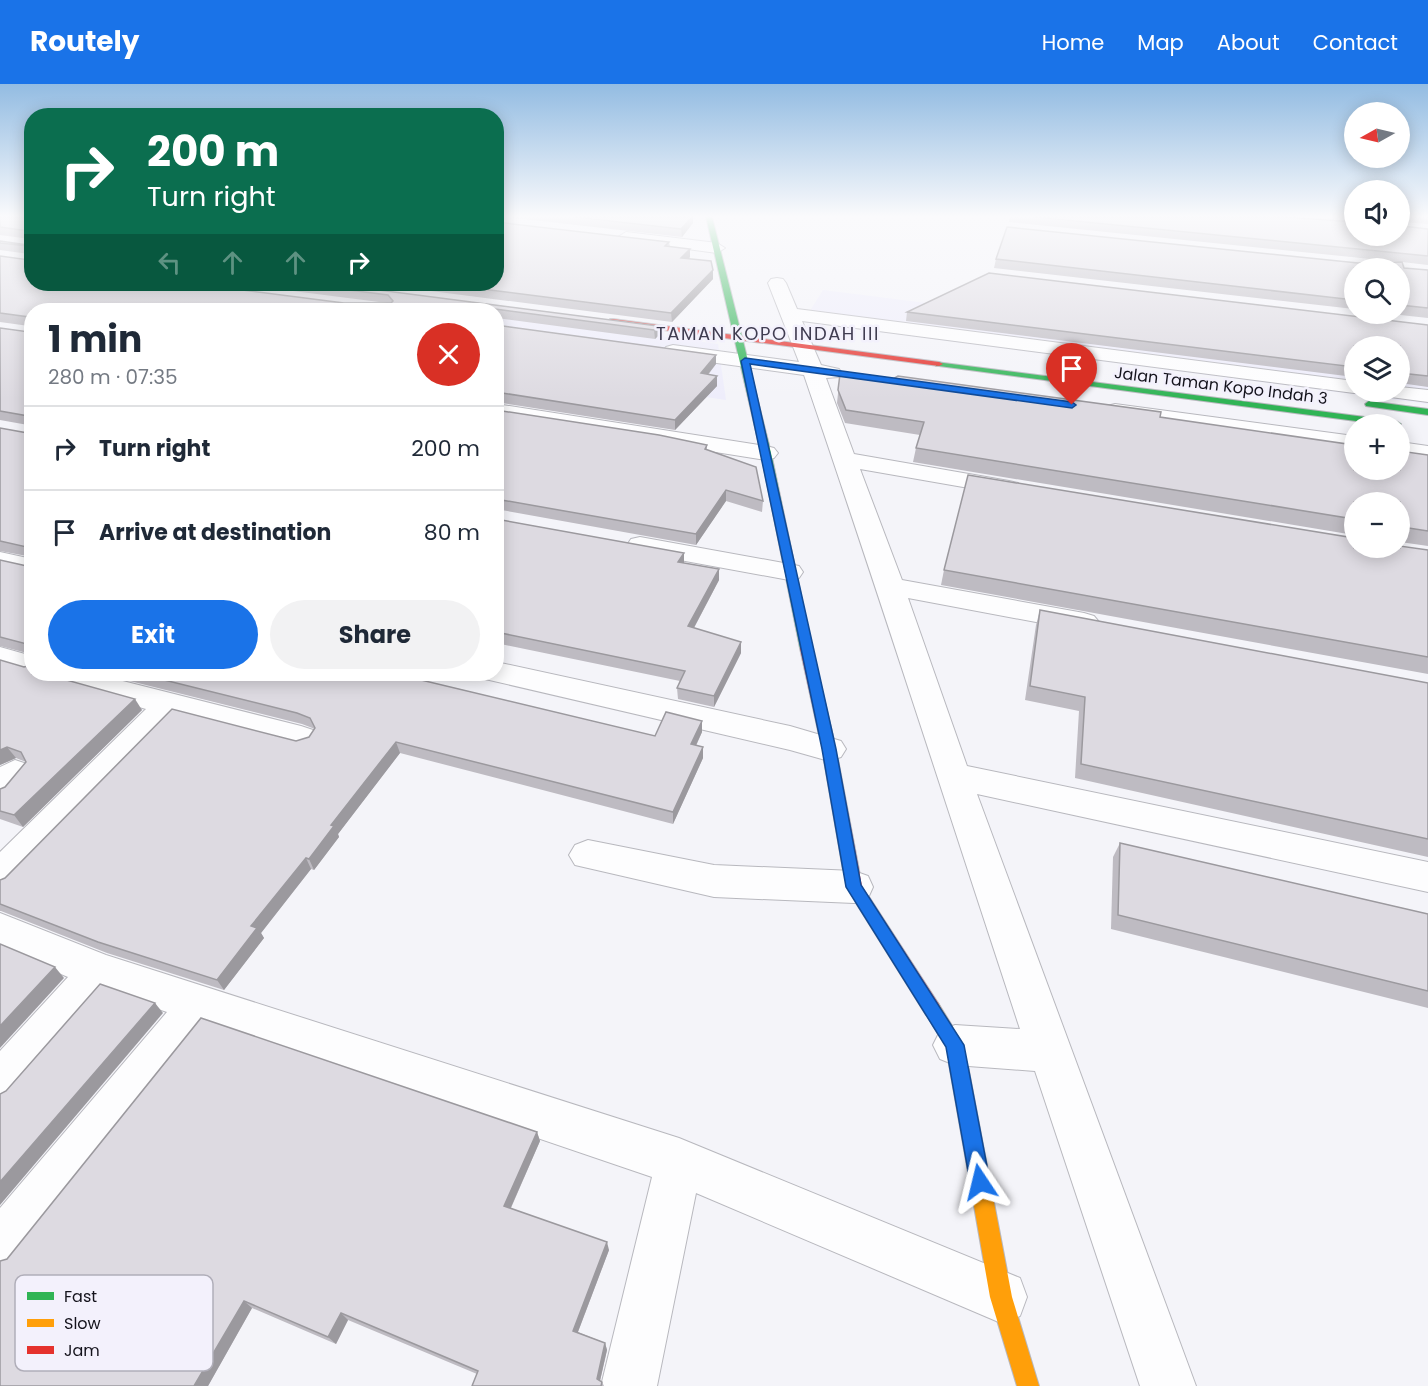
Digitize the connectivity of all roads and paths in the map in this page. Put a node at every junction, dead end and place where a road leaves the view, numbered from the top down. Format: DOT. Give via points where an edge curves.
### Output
graph roads {
  1 [pos="724,278"];
  2 [pos="777,283"];
  3 [pos="598,319"];
  4 [pos="739,338"];
  5 [pos="804,343"];
  6 [pos="650,348"];
  7 [pos="745,361"];
  8 [pos="1123,371"];
  9 [pos="1344,394"];
  10 [pos="1410,394"];
  11 [pos="1428,396"];
  12 [pos="1386,402"];
  13 [pos="1095,408"];
  14 [pos="504,411"];
  15 [pos="1428,412"];
  16 [pos="1344,417"];
  17 [pos="1344,442"];
  18 [pos="1410,450"];
  19 [pos="766,453"];
  20 [pos="1428,453"];
  21 [pos="843,459"];
  22 [pos="1035,492"];
  23 [pos="610,540"];
  24 [pos="0,560"];
  25 [pos="24,565"];
  26 [pos="789,572"];
  27 [pos="890,586"];
  28 [pos="1106,626"];
  29 [pos="0,657"];
  30 [pos="24,664"];
  31 [pos="504,674"];
  32 [pos="84,681"];
  33 [pos="170,705"];
  34 [pos="301,738"];
  35 [pos="829,749"];
  36 [pos="953,777"];
  37 [pos="588,855"];
  38 [pos="0,876"];
  39 [pos="1428,877"];
  40 [pos="854,887"];
  41 [pos="0,930"];
  42 [pos="100,971"];
  43 [pos="200,1004"];
  44 [pos="955,1045"];
  45 [pos="1049,1051"];
  46 [pos="0,1084"];
  47 [pos="679,1162"];
  48 [pos="0,1247"];
  49 [pos="1001,1297"];
  50 [pos="629,1386"];
  51 [pos="1028,1386"];
  52 [pos="1168,1386"];
  1 -- 4 [label="street"];
  2 -- 5 [label="street"];
  3 -- 4 [label="street, Jalan Taman Kopo Indah 3"];
  4 -- 5 [label="street, Jalan Taman Kopo Indah 3"];
  4 -- 7 [label="street"];
  5 -- 7 [label="street"];
  5 -- 8 [label="street, Jalan Taman Kopo Indah 3"];
  5 -- 9 [label="street"];
  5 -- 16 [label="street, Jalan Taman Kopo Indah 3"];
  5 -- 21 [label="street"];
  6 -- 7 [label="street"];
  7 -- 19 [label="street"];
  10 -- 11 [label="street"];
  12 -- 15 [label="street"];
  13 -- 17 [label="street"];
  14 -- 19 [label="street"];
  18 -- 20 [label="street"];
  19 -- 26 [label="street"];
  21 -- 22 [label="street"];
  21 -- 27 [label="street"];
  23 -- 26 [label="street"];
  24 -- 25 [label="street"];
  26 -- 35 [label="street"];
  27 -- 28 [label="street"];
  27 -- 36 [label="street"];
  29 -- 30 [label="street"];
  31 -- 35 [label="street"];
  32 -- 33 [label="street"];
  33 -- 34 [label="street"];
  33 -- 38 [label="street"];
  35 -- 40 [label="street"];
  36 -- 39 [label="street"];
  36 -- 45 [label="street"];
  37 -- 40 [label="street" via="714,881"];
  40 -- 44 [label="street"];
  41 -- 42 [label="street"];
  42 -- 43 [label="street"];
  42 -- 46 [label="street"];
  43 -- 47 [label="street"];
  43 -- 48 [label="street"];
  44 -- 45 [label="street"];
  44 -- 49 [label="street"];
  45 -- 52 [label="street"];
  47 -- 49 [label="street"];
  47 -- 50 [label="street"];
  49 -- 51 [label="street"];
}
